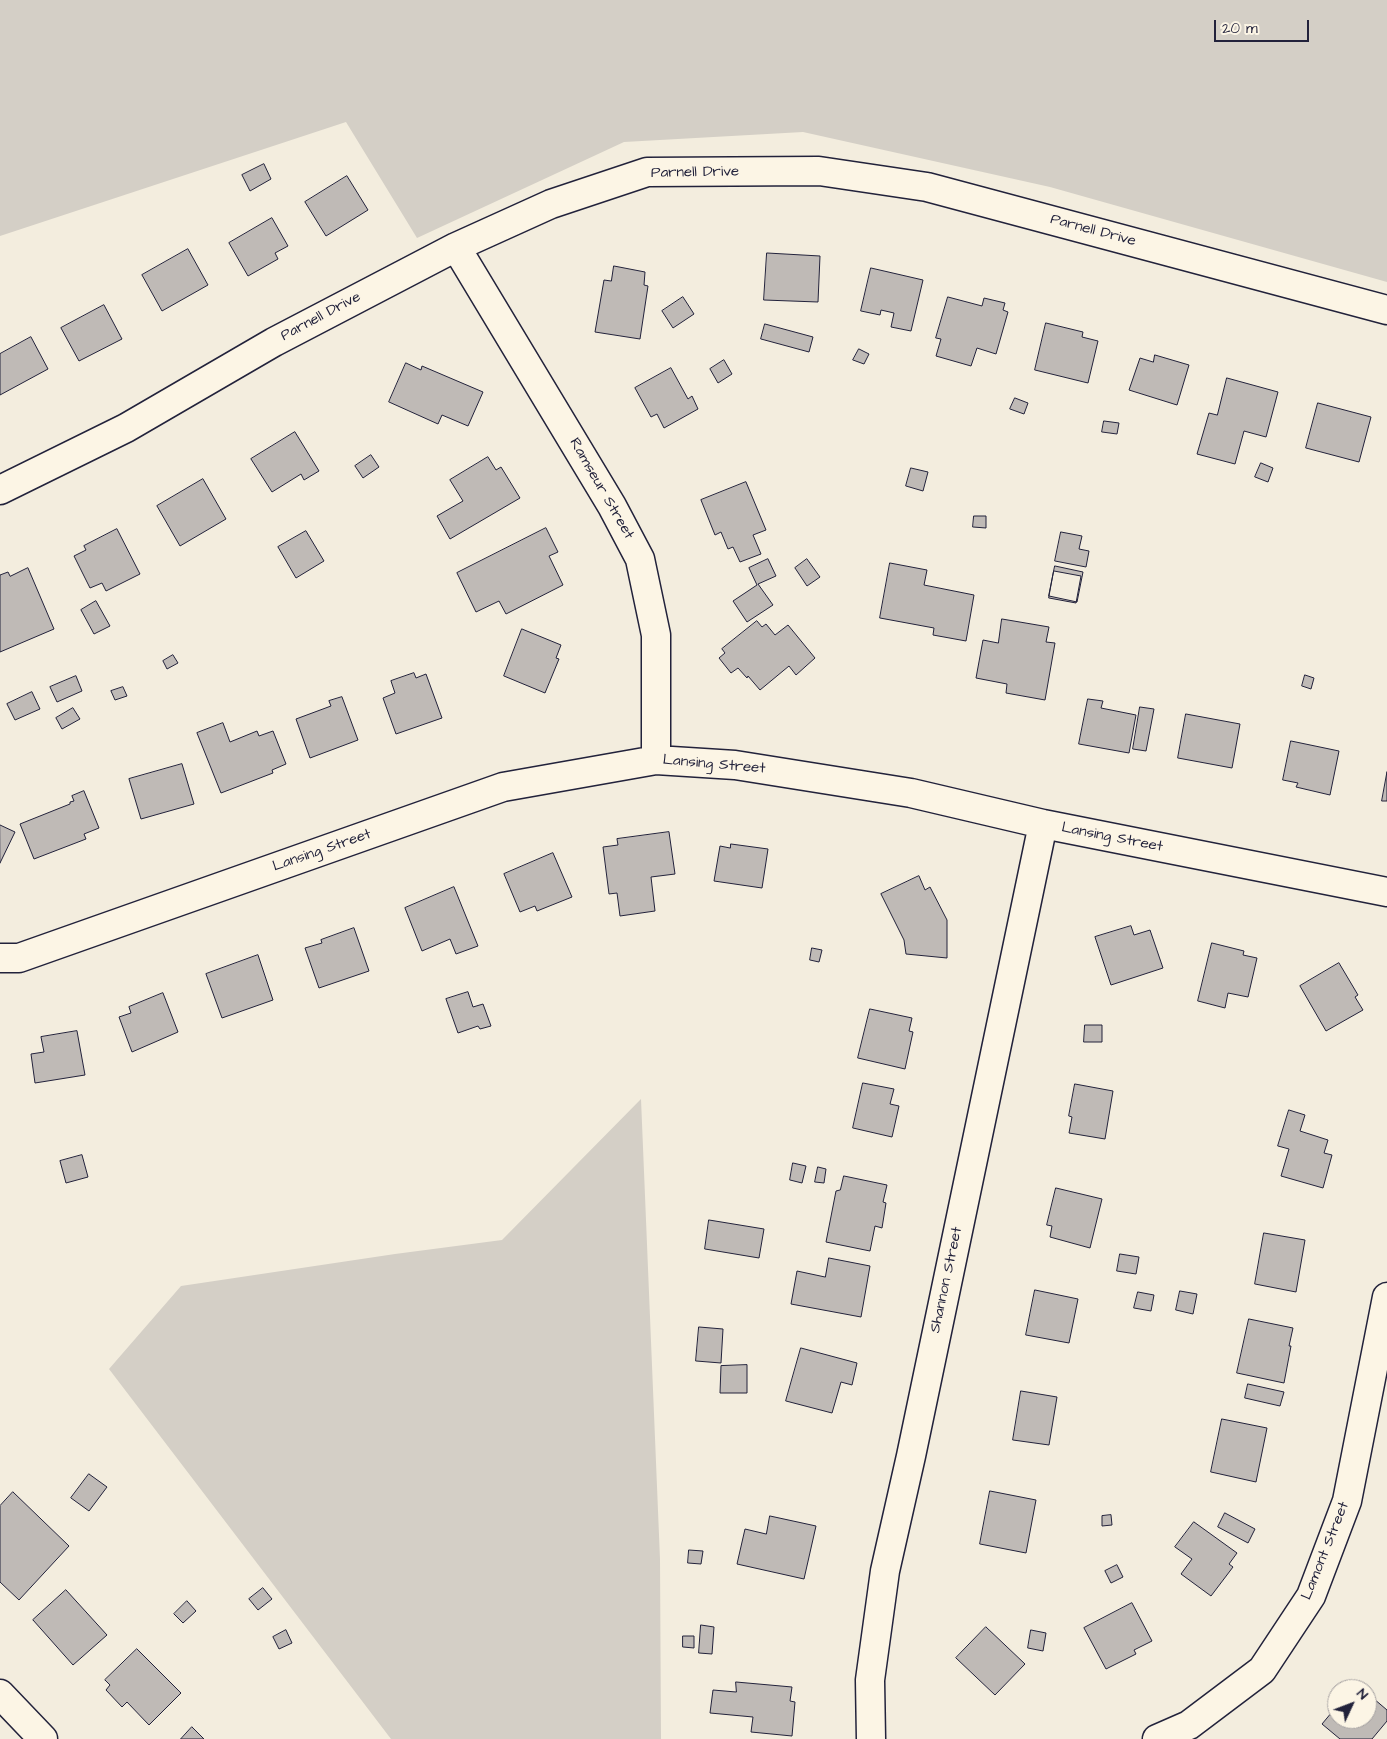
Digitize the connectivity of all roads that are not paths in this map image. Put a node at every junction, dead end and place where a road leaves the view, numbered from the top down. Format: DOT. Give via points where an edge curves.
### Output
graph roads {
  1 [pos="456,247"];
  2 [pos="1387,310"];
  3 [pos="0,490"];
  4 [pos="656,760"];
  5 [pos="1043,824"];
  6 [pos="1387,892"];
  7 [pos="0,958"];
  8 [pos="1387,1297"];
  9 [pos="1382,1344"];
  10 [pos="0,1694"];
  11 [pos="43,1739"];
  12 [pos="870,1739"];
  13 [pos="1157,1739"];
  1 -- 2 [label="street, Parnell Drive" via="551,204 647,172 819,171 927,186"];
  1 -- 3 [label="street, Parnell Drive" via="274,342 126,428"];
  1 -- 4 [label="street, Ramseur Street" via="612,506 640,559 656,635"];
  4 -- 5 [label="street, Lansing Street" via="735,765 901,792"];
  4 -- 7 [label="street, Lansing Street" via="504,787 20,958"];
  5 -- 6 [label="street, Lansing Street"];
  5 -- 12 [label="street, Shannon Street" via="885,1571 870,1680"];
  8 -- 9 [label="street, Lamont Street"];
  9 -- 13 [label="street, Lamont Street" via="1347,1501 1311,1596 1262,1670 1189,1725"];
  10 -- 11 [label="street"];
}
